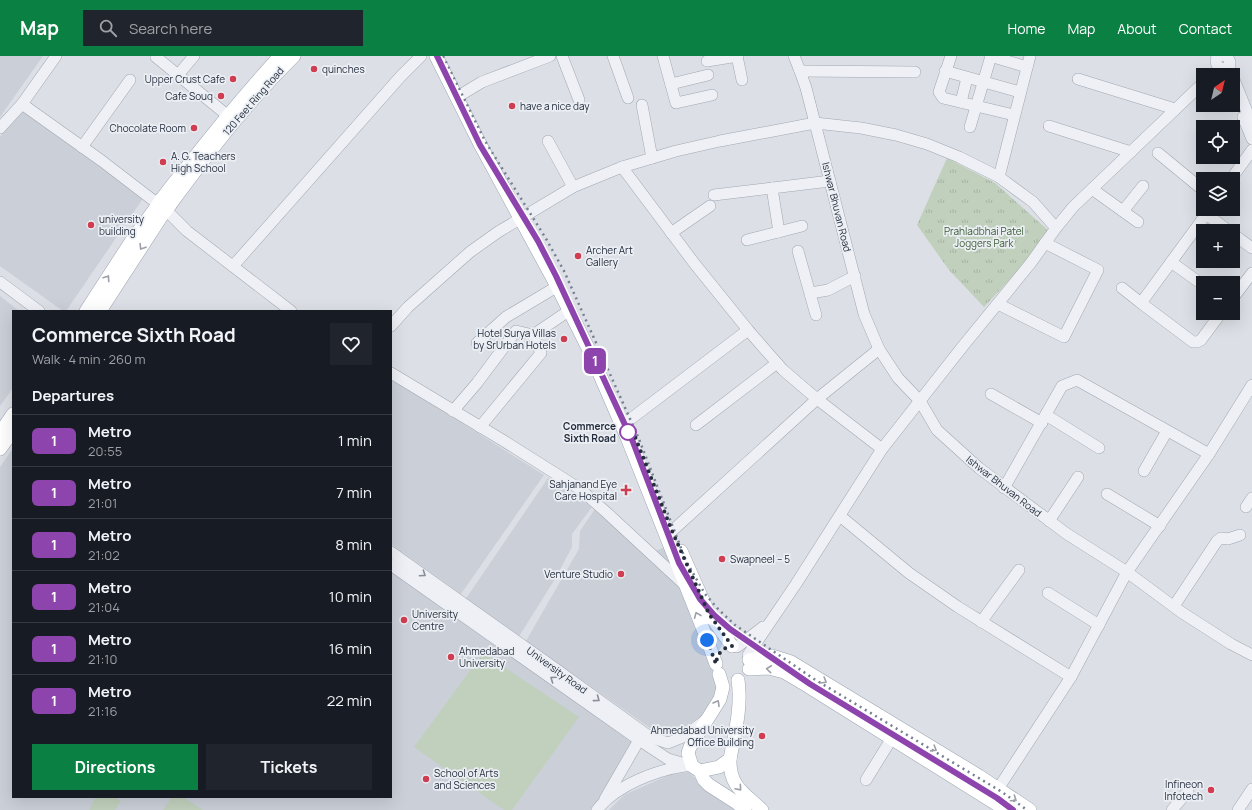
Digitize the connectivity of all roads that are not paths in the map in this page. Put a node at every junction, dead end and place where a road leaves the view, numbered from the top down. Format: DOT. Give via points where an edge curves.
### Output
graph roads {
  1 [pos="56,56"];
  2 [pos="194,56"];
  3 [pos="280,56"];
  4 [pos="294,56"];
  5 [pos="422,56"];
  6 [pos="436,56"];
  7 [pos="444,56"];
  8 [pos="550,56"];
  9 [pos="562,56"];
  10 [pos="613,56"];
  11 [pos="663,56"];
  12 [pos="738,56"];
  13 [pos="794,56"];
  14 [pos="950,56"];
  15 [pos="990,56"];
  16 [pos="156,57"];
  17 [pos="522,61"];
  18 [pos="708,61"];
  19 [pos="1028,61"];
  20 [pos="1223,65"];
  21 [pos="800,70"];
  22 [pos="945,71"];
  23 [pos="915,72"];
  24 [pos="178,75"];
  25 [pos="708,75"];
  26 [pos="967,78"];
  27 [pos="1078,79"];
  28 [pos="130,80"];
  29 [pos="742,80"];
  30 [pos="983,82"];
  31 [pos="671,84"];
  32 [pos="1196,90"];
  33 [pos="1020,92"];
  34 [pos="462,94"];
  35 [pos="712,95"];
  36 [pos="628,98"];
  37 [pos="579,100"];
  38 [pos="961,102"];
  39 [pos="22,104"];
  40 [pos="642,105"];
  41 [pos="976,106"];
  42 [pos="1175,110"];
  43 [pos="1240,111"];
  44 [pos="1014,115"];
  45 [pos="227,116"];
  46 [pos="815,123"];
  47 [pos="1252,124"];
  48 [pos="1049,126"];
  49 [pos="970,127"];
  50 [pos="0,128"];
  51 [pos="1252,139"];
  52 [pos="548,142"];
  53 [pos="82,147"];
  54 [pos="1252,150"];
  55 [pos="1131,152"];
  56 [pos="1158,153"];
  57 [pos="652,158"];
  58 [pos="622,167"];
  59 [pos="1236,172"];
  60 [pos="998,176"];
  61 [pos="830,180"];
  62 [pos="1196,184"];
  63 [pos="1143,186"];
  64 [pos="573,187"];
  65 [pos="772,188"];
  66 [pos="1092,189"];
  67 [pos="162,207"];
  68 [pos="1123,211"];
  69 [pos="524,216"];
  70 [pos="1205,216"];
  71 [pos="1212,216"];
  72 [pos="1138,222"];
  73 [pos="1221,224"];
  74 [pos="802,226"];
  75 [pos="1056,228"];
  76 [pos="779,232"];
  77 [pos="672,233"];
  78 [pos="1240,239"];
  79 [pos="747,240"];
  80 [pos="1045,243"];
  81 [pos="1252,248"];
  82 [pos="798,251"];
  83 [pos="1171,262"];
  84 [pos="233,266"];
  85 [pos="855,276"];
  86 [pos="1250,278"];
  87 [pos="1196,280"];
  88 [pos="0,282"];
  89 [pos="558,286"];
  90 [pos="1122,288"];
  91 [pos="1240,290"];
  92 [pos="811,293"];
  93 [pos="1141,302"];
  94 [pos="30,304"];
  95 [pos="998,304"];
  96 [pos="38,310"];
  97 [pos="43,310"];
  98 [pos="87,310"];
  99 [pos="101,310"];
  100 [pos="290,310"];
  101 [pos="570,310"];
  102 [pos="816,315"];
  103 [pos="1216,320"];
  104 [pos="392,325"];
  105 [pos="748,330"];
  106 [pos="533,335"];
  107 [pos="477,343"];
  108 [pos="879,349"];
  109 [pos="777,363"];
  110 [pos="392,374"];
  111 [pos="1252,385"];
  112 [pos="991,394"];
  113 [pos="817,399"];
  114 [pos="920,401"];
  115 [pos="453,411"];
  116 [pos="12,415"];
  117 [pos="1044,419"];
  118 [pos="628,421"];
  119 [pos="696,425"];
  120 [pos="480,428"];
  121 [pos="1167,431"];
  122 [pos="12,432"];
  123 [pos="0,433"];
  124 [pos="1099,448"];
  125 [pos="0,449"];
  126 [pos="882,449"];
  127 [pos="1210,454"];
  128 [pos="1144,471"];
  129 [pos="1078,477"];
  130 [pos="1004,488"];
  131 [pos="1107,494"];
  132 [pos="840,516"];
  133 [pos="1049,521"];
  134 [pos="1160,526"];
  135 [pos="672,531"];
  136 [pos="1240,535"];
  137 [pos="392,553"];
  138 [pos="392,566"];
  139 [pos="1019,570"];
  140 [pos="1127,572"];
  141 [pos="686,587"];
  142 [pos="1048,593"];
  143 [pos="1174,606"];
  144 [pos="981,622"];
  145 [pos="1099,625"];
  146 [pos="1251,651"];
  147 [pos="743,656"];
  148 [pos="717,669"];
  149 [pos="1071,677"];
  150 [pos="738,680"];
  151 [pos="707,720"];
  152 [pos="892,738"];
  153 [pos="639,740"];
  154 [pos="730,759"];
  155 [pos="696,768"];
  156 [pos="866,780"];
  157 [pos="998,788"];
  158 [pos="1252,789"];
  159 [pos="1188,791"];
  160 [pos="991,800"];
  161 [pos="604,801"];
  162 [pos="597,810"];
  163 [pos="745,810"];
  164 [pos="762,810"];
  165 [pos="1006,810"];
  166 [pos="1030,810"];
  167 [pos="1172,810"];
  168 [pos="1238,810"];
  1 -- 39 [label="street"];
  2 -- 24 [label="street"];
  3 -- 45 [label="main road, 120 Feet Ring Road"];
  4 -- 67 [label="main road, 120 Feet Ring Road" via="262,89"];
  5 -- 84 [label="street"];
  6 -- 69 [label="main road" via="481,146"];
  7 -- 34 [label="main road"];
  8 -- 17 [label="street"];
  9 -- 37 [label="street"];
  10 -- 36 [label="street"];
  11 -- 31 [label="street"];
  12 -- 18 [label="street"];
  12 -- 29 [label="street"];
  13 -- 21 [label="street, Ishwar Bhuvan Road"];
  14 -- 22 [label="street"];
  15 -- 19 [label="street"];
  15 -- 30 [label="street"];
  16 -- 24 [label="street"];
  17 -- 34 [label="street"];
  19 -- 33 [label="street"];
  20 -- 47 [label="street"];
  21 -- 23 [label="street"];
  21 -- 46 [label="street, Ishwar Bhuvan Road"];
  22 -- 26 [label="street"];
  22 -- 38 [label="street" via="938,92 943,98"];
  24 -- 45 [label="street"];
  25 -- 31 [label="street"];
  26 -- 30 [label="street"];
  26 -- 38 [label="street"];
  27 -- 42 [label="street"];
  28 -- 53 [label="street"];
  30 -- 33 [label="street"];
  30 -- 41 [label="street"];
  31 -- 35 [label="street" via="676,103"];
  32 -- 42 [label="street"];
  33 -- 44 [label="street"];
  34 -- 69 [label="main road"];
  38 -- 41 [label="street"];
  39 -- 50 [label="street"];
  39 -- 53 [label="street"];
  40 -- 57 [label="street"];
  41 -- 44 [label="street"];
  41 -- 49 [label="street"];
  42 -- 55 [label="street"];
  43 -- 51 [label="street"];
  44 -- 60 [label="street"];
  45 -- 67 [label="main road, 120 Feet Ring Road"];
  46 -- 57 [label="street" via="720,141"];
  46 -- 60 [label="street" via="861,128 927,144"];
  46 -- 61 [label="street, Ishwar Bhuvan Road"];
  48 -- 55 [label="street"];
  52 -- 64 [label="street"];
  53 -- 67 [label="street"];
  54 -- 59 [label="street"];
  55 -- 66 [label="street"];
  56 -- 62 [label="street"];
  57 -- 58 [label="street"];
  58 -- 64 [label="street"];
  58 -- 77 [label="street"];
  60 -- 75 [label="street" via="1032,202"];
  61 -- 65 [label="street"];
  61 -- 85 [label="street, Ishwar Bhuvan Road"];
  63 -- 68 [label="street"];
  64 -- 69 [label="street"];
  65 -- 76 [label="street"];
  65 -- 77 [label="street" via="712,200"];
  66 -- 68 [label="street"];
  66 -- 75 [label="street"];
  67 -- 84 [label="street" via="187,231"];
  98 -- 67 [label="main road, 120 Feet Ring Road, one-way" via="134,237"];
  67 -- 99 [label="main road, 120 Feet Ring Road, one-way"];
  68 -- 72 [label="street"];
  69 -- 89 [label="main road"];
  69 -- 104 [label="street" via="470,252 408,307"];
  69 -- 118 [label="main road" via="597,349"];
  70 -- 83 [label="street"];
  71 -- 73 [label="street"];
  74 -- 76 [label="street"];
  75 -- 80 [label="street"];
  76 -- 79 [label="street"];
  77 -- 105 [label="street"];
  78 -- 81 [label="street"];
  80 -- 95 [label="street"];
  80 -- 95 [label="street" via="1098,270 1064,337"];
  82 -- 92 [label="street"];
  83 -- 87 [label="street"];
  83 -- 93 [label="street"];
  84 -- 100 [label="street"];
  85 -- 92 [label="street" via="828,290"];
  85 -- 108 [label="street, Ishwar Bhuvan Road" via="864,314"];
  86 -- 91 [label="street"];
  88 -- 94 [label="street"];
  89 -- 101 [label="main road"];
  89 -- 107 [label="street" via="506,317"];
  90 -- 93 [label="street"];
  92 -- 102 [label="street"];
  93 -- 103 [label="street" via="1193,342 1201,340"];
  94 -- 96 [label="street"];
  94 -- 97 [label="street"];
  95 -- 114 [label="street"];
  101 -- 106 [label="street"];
  101 -- 141 [label="main road" via="628,440"];
  105 -- 109 [label="street"];
  105 -- 118 [label="street"];
  106 -- 115 [label="street" via="516,331"];
  106 -- 120 [label="street" via="541,353"];
  108 -- 113 [label="street"];
  108 -- 114 [label="street, Ishwar Bhuvan Road" via="898,378"];
  109 -- 113 [label="street"];
  109 -- 119 [label="street"];
  110 -- 115 [label="street"];
  111 -- 127 [label="street"];
  112 -- 117 [label="street"];
  113 -- 126 [label="street"];
  113 -- 135 [label="street"];
  114 -- 126 [label="street"];
  114 -- 130 [label="street, Ishwar Bhuvan Road" via="938,430"];
  115 -- 120 [label="street"];
  116 -- 123 [label="main road"];
  117 -- 121 [label="street" via="1062,386 1077,380"];
  117 -- 124 [label="street"];
  117 -- 130 [label="street"];
  118 -- 135 [label="main road"];
  120 -- 141 [label="street" via="580,489"];
  121 -- 127 [label="street"];
  121 -- 128 [label="street"];
  122 -- 125 [label="main road"];
  126 -- 132 [label="street"];
  127 -- 134 [label="street"];
  129 -- 133 [label="street"];
  130 -- 133 [label="street, Ishwar Bhuvan Road"];
  131 -- 134 [label="street"];
  132 -- 144 [label="street" via="909,573"];
  132 -- 147 [label="street" via="772,620"];
  133 -- 140 [label="street, Ishwar Bhuvan Road"];
  134 -- 140 [label="street"];
  135 -- 147 [label="main road" via="709,614"];
  136 -- 143 [label="street" via="1217,541"];
  137 -- 151 [label="street, University Road, one-way" via="650,737 668,743 683,737"];
  153 -- 138 [label="street, University Road, one-way"];
  139 -- 144 [label="street"];
  140 -- 143 [label="street, Ishwar Bhuvan Road"];
  140 -- 145 [label="street"];
  148 -- 141 [label="main road, one-way"];
  142 -- 145 [label="street"];
  143 -- 146 [label="street, Ishwar Bhuvan Road" via="1231,644"];
  144 -- 149 [label="street"];
  145 -- 149 [label="street"];
  147 -- 148 [label="main road" via="727,647 718,654"];
  147 -- 150 [label="main road" via="744,676"];
  152 -- 147 [label="main road, one-way" via="784,672"];
  147 -- 157 [label="main road, one-way" via="772,656 791,662"];
  148 -- 150 [label="main road" via="728,680"];
  151 -- 148 [label="main road, one-way" via="722,693 723,687"];
  149 -- 157 [label="street"];
  150 -- 154 [label="main road" via="740,704"];
  151 -- 155 [label="main road" via="688,753"];
  152 -- 156 [label="street"];
  152 -- 160 [label="main road"];
  153 -- 155 [label="street, University Road" via="668,759"];
  153 -- 161 [label="street"];
  154 -- 155 [label="main road" via="719,767"];
  154 -- 164 [label="main road, one-way" via="735,784"];
  155 -- 161 [label="street" via="669,768 647,776"];
  155 -- 163 [label="main road" via="709,785"];
  157 -- 160 [label="street"];
  157 -- 166 [label="main road, one-way"];
  158 -- 168 [label="street"];
  159 -- 167 [label="street"];
  160 -- 165 [label="main road"];
  161 -- 162 [label="street"];
}
